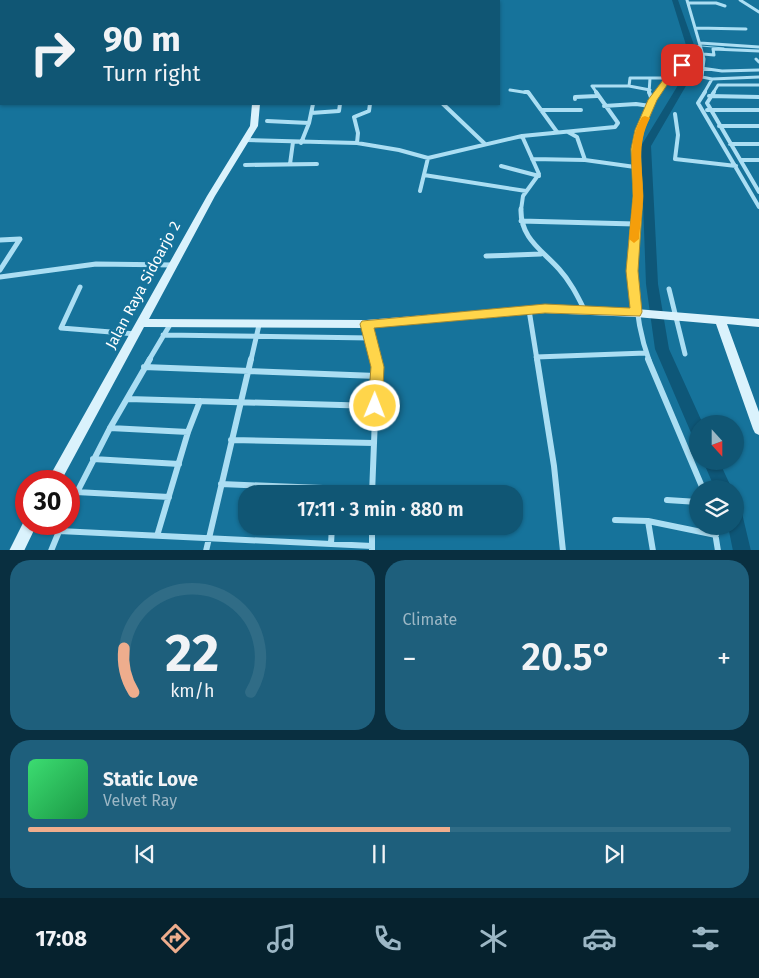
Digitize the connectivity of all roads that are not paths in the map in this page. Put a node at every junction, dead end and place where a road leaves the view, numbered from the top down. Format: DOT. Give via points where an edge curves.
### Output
graph roads {
  1 [pos="740,0"];
  2 [pos="687,2"];
  3 [pos="725,6"];
  4 [pos="753,7"];
  5 [pos="759,7"];
  6 [pos="759,12"];
  7 [pos="696,28"];
  8 [pos="746,29"];
  9 [pos="700,45"];
  10 [pos="759,47"];
  11 [pos="759,51"];
  12 [pos="703,54"];
  13 [pos="756,58"];
  14 [pos="759,62"];
  15 [pos="704,68"];
  16 [pos="759,70"];
  17 [pos="759,77"];
  18 [pos="650,78"];
  19 [pos="668,78"];
  20 [pos="710,82"];
  21 [pos="718,85"];
  22 [pos="759,85"];
  23 [pos="629,86"];
  24 [pos="510,90"];
  25 [pos="650,90"];
  26 [pos="597,96"];
  27 [pos="709,96"];
  28 [pos="759,97"];
  29 [pos="575,99"];
  30 [pos="652,100"];
  31 [pos="256,105"];
  32 [pos="313,105"];
  33 [pos="340,105"];
  34 [pos="370,105"];
  35 [pos="444,105"];
  36 [pos="604,106"];
  37 [pos="650,106"];
  38 [pos="541,110"];
  39 [pos="581,110"];
  40 [pos="703,110"];
  41 [pos="709,110"];
  42 [pos="759,110"];
  43 [pos="311,113"];
  44 [pos="675,114"];
  45 [pos="267,121"];
  46 [pos="310,123"];
  47 [pos="720,126"];
  48 [pos="759,126"];
  49 [pos="557,132"];
  50 [pos="567,132"];
  51 [pos="522,136"];
  52 [pos="249,140"];
  53 [pos="293,142"];
  54 [pos="301,142"];
  55 [pos="357,143"];
  56 [pos="486,144"];
  57 [pos="723,144"];
  58 [pos="731,144"];
  59 [pos="759,144"];
  60 [pos="428,158"];
  61 [pos="532,160"];
  62 [pos="585,160"];
  63 [pos="741,160"];
  64 [pos="759,160"];
  65 [pos="290,164"];
  66 [pos="316,164"];
  67 [pos="246,165"];
  68 [pos="501,166"];
  69 [pos="736,166"];
  70 [pos="635,167"];
  71 [pos="424,175"];
  72 [pos="539,175"];
  73 [pos="752,179"];
  74 [pos="759,179"];
  75 [pos="420,191"];
  76 [pos="526,191"];
  77 [pos="759,192"];
  78 [pos="757,197"];
  79 [pos="759,207"];
  80 [pos="521,222"];
  81 [pos="635,224"];
  82 [pos="0,240"];
  83 [pos="541,254"];
  84 [pos="486,256"];
  85 [pos="175,265"];
  86 [pos="0,270"];
  87 [pos="0,277"];
  88 [pos="80,287"];
  89 [pos="669,288"];
  90 [pos="584,309"];
  91 [pos="530,310"];
  92 [pos="639,313"];
  93 [pos="674,316"];
  94 [pos="720,320"];
  95 [pos="149,323"];
  96 [pos="171,323"];
  97 [pos="759,323"];
  98 [pos="366,324"];
  99 [pos="259,325"];
  100 [pos="137,334"];
  101 [pos="164,335"];
  102 [pos="256,336"];
  103 [pos="371,338"];
  104 [pos="646,353"];
  105 [pos="685,354"];
  106 [pos="536,357"];
  107 [pos="144,367"];
  108 [pos="248,371"];
  109 [pos="376,376"];
  110 [pos="128,399"];
  111 [pos="200,401"];
  112 [pos="240,402"];
  113 [pos="375,406"];
  114 [pos="110,428"];
  115 [pos="759,429"];
  116 [pos="188,432"];
  117 [pos="231,440"];
  118 [pos="374,443"];
  119 [pos="94,459"];
  120 [pos="179,464"];
  121 [pos="60,470"];
  122 [pos="699,480"];
  123 [pos="221,484"];
  124 [pos="80,485"];
  125 [pos="238,485"];
  126 [pos="372,485"];
  127 [pos="80,492"];
  128 [pos="169,497"];
  129 [pos="666,500"];
  130 [pos="689,501"];
  131 [pos="614,520"];
  132 [pos="648,521"];
  133 [pos="689,529"];
  134 [pos="80,530"];
  135 [pos="24,535"];
  136 [pos="58,535"];
  137 [pos="331,535"];
  138 [pos="372,535"];
  139 [pos="716,535"];
  140 [pos="158,536"];
  141 [pos="209,538"];
  142 [pos="330,544"];
  143 [pos="372,548"];
  144 [pos="16,550"];
  145 [pos="51,550"];
  146 [pos="206,550"];
  147 [pos="563,550"];
  148 [pos="653,550"];
  149 [pos="718,550"];
  1 -- 4 [label="street"];
  2 -- 3 [label="street"];
  2 -- 7 [label="street"];
  4 -- 5 [label="street"];
  4 -- 6 [label="street"];
  7 -- 8 [label="street"];
  7 -- 9 [label="street"];
  9 -- 10 [label="street"];
  9 -- 12 [label="street"];
  11 -- 12 [label="street" via="713,49 714,55"];
  12 -- 15 [label="street"];
  13 -- 14 [label="street"];
  15 -- 16 [label="street"];
  15 -- 19 [label="street" via="682,65"];
  15 -- 20 [label="street" via="702,77"];
  17 -- 20 [label="street"];
  18 -- 19 [label="street"];
  18 -- 23 [label="street" via="630,78"];
  18 -- 25 [label="street"];
  19 -- 30 [label="street"];
  20 -- 21 [label="street"];
  20 -- 40 [label="street" via="698,101"];
  21 -- 22 [label="street"];
  21 -- 27 [label="street"];
  23 -- 25 [label="street"];
  23 -- 26 [label="street" via="593,85"];
  24 -- 38 [label="street" via="528,92"];
  25 -- 30 [label="street"];
  26 -- 29 [label="street"];
  26 -- 36 [label="street"];
  27 -- 28 [label="street"];
  27 -- 41 [label="street"];
  30 -- 37 [label="street"];
  31 -- 52 [label="street, Jalan Raya Sidoarjo 2"];
  32 -- 43 [label="street"];
  33 -- 43 [label="street" via="339,111"];
  34 -- 55 [label="street" via="370,111 354,118"];
  35 -- 56 [label="street"];
  36 -- 37 [label="street"];
  36 -- 50 [label="street" via="618,123 615,127"];
  37 -- 70 [label="street" via="635,149"];
  38 -- 39 [label="street"];
  38 -- 49 [label="street"];
  40 -- 41 [label="street"];
  40 -- 57 [label="street"];
  41 -- 42 [label="street"];
  41 -- 47 [label="street"];
  43 -- 46 [label="street"];
  44 -- 69 [label="street" via="678,135 675,159"];
  45 -- 46 [label="street"];
  46 -- 54 [label="street"];
  47 -- 48 [label="street"];
  47 -- 58 [label="street"];
  49 -- 50 [label="street"];
  49 -- 51 [label="street"];
  50 -- 62 [label="street" via="577,137"];
  51 -- 56 [label="street"];
  51 -- 61 [label="street"];
  52 -- 53 [label="street"];
  52 -- 85 [label="street, Jalan Raya Sidoarjo 2" via="223,174"];
  53 -- 54 [label="street"];
  53 -- 65 [label="street"];
  54 -- 55 [label="street"];
  55 -- 60 [label="street"];
  56 -- 60 [label="street"];
  57 -- 58 [label="street"];
  57 -- 69 [label="street"];
  58 -- 59 [label="street"];
  58 -- 63 [label="street"];
  60 -- 71 [label="street"];
  61 -- 62 [label="street"];
  61 -- 72 [label="street"];
  62 -- 70 [label="street"];
  63 -- 64 [label="street"];
  63 -- 73 [label="street"];
  65 -- 66 [label="street"];
  65 -- 67 [label="street"];
  68 -- 72 [label="street"];
  69 -- 78 [label="street"];
  70 -- 81 [label="street" via="638,196"];
  71 -- 75 [label="street"];
  71 -- 76 [label="street"];
  72 -- 76 [label="street"];
  73 -- 74 [label="street"];
  73 -- 77 [label="street"];
  76 -- 80 [label="street" via="520,205"];
  78 -- 79 [label="street"];
  80 -- 81 [label="street"];
  80 -- 83 [label="street" via="533,246"];
  81 -- 92 [label="street" via="632,271"];
  82 -- 86 [label="street" via="20,239"];
  83 -- 84 [label="street"];
  83 -- 90 [label="street" via="571,284"];
  85 -- 87 [label="street" via="96,264"];
  85 -- 95 [label="street, Jalan Raya Sidoarjo 2"];
  88 -- 100 [label="street" via="60,328"];
  89 -- 93 [label="street"];
  90 -- 91 [label="street"];
  90 -- 92 [label="street"];
  91 -- 98 [label="street"];
  91 -- 106 [label="street"];
  92 -- 93 [label="street"];
  92 -- 104 [label="street"];
  93 -- 94 [label="street"];
  93 -- 105 [label="street"];
  94 -- 97 [label="street"];
  94 -- 115 [label="street"];
  95 -- 96 [label="street"];
  95 -- 100 [label="street, Jalan Raya Sidoarjo 2"];
  96 -- 99 [label="street"];
  96 -- 101 [label="street"];
  98 -- 99 [label="street"];
  98 -- 103 [label="street"];
  99 -- 102 [label="street"];
  100 -- 121 [label="street, Jalan Raya Sidoarjo 2"];
  101 -- 102 [label="street"];
  101 -- 107 [label="street"];
  102 -- 103 [label="street"];
  102 -- 108 [label="street"];
  103 -- 109 [label="street"];
  104 -- 106 [label="street"];
  104 -- 122 [label="street"];
  106 -- 147 [label="street" via="554,466"];
  107 -- 108 [label="street"];
  107 -- 110 [label="street"];
  108 -- 109 [label="street"];
  108 -- 112 [label="street"];
  109 -- 113 [label="street"];
  110 -- 111 [label="street"];
  110 -- 114 [label="street"];
  111 -- 112 [label="street"];
  111 -- 116 [label="street"];
  112 -- 113 [label="street"];
  112 -- 117 [label="street"];
  113 -- 118 [label="street"];
  114 -- 116 [label="street"];
  114 -- 119 [label="street"];
  116 -- 120 [label="street"];
  117 -- 118 [label="street"];
  117 -- 123 [label="street"];
  118 -- 126 [label="street"];
  119 -- 120 [label="street"];
  119 -- 124 [label="street"];
  120 -- 128 [label="street"];
  123 -- 125 [label="street"];
  123 -- 141 [label="street"];
  127 -- 128 [label="street"];
  128 -- 140 [label="street"];
  129 -- 130 [label="street"];
  131 -- 132 [label="street"];
  132 -- 133 [label="street"];
  132 -- 148 [label="street"];
  134 -- 140 [label="street"];
  135 -- 144 [label="street"];
  136 -- 145 [label="street"];
  137 -- 142 [label="street"];
  138 -- 143 [label="street"];
  139 -- 149 [label="street"];
  140 -- 141 [label="street"];
  141 -- 142 [label="street"];
  141 -- 146 [label="street"];
  142 -- 143 [label="street"];
}
